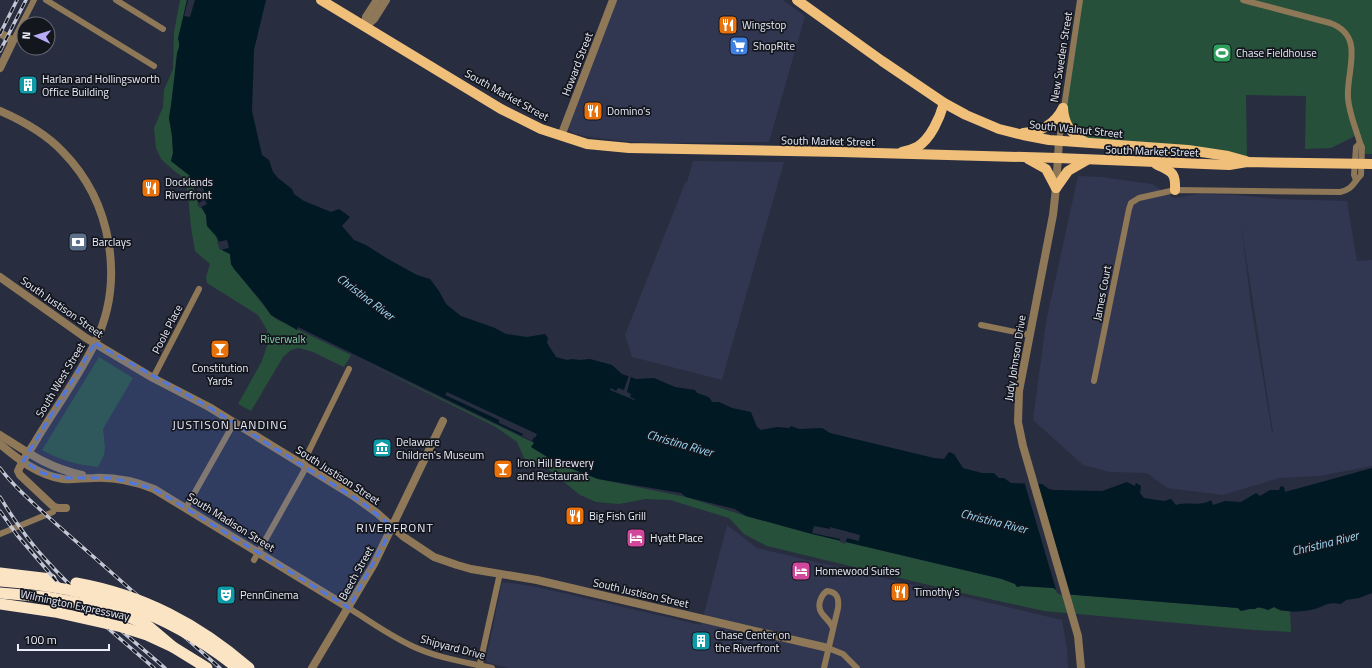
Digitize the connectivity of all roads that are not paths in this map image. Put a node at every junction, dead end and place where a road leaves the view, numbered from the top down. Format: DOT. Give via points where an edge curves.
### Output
graph roads {
  1 [pos="34,0"];
  2 [pos="46,0"];
  3 [pos="116,0"];
  4 [pos="322,0"];
  5 [pos="377,0"];
  6 [pos="386,0"];
  7 [pos="613,0"];
  8 [pos="796,0"];
  9 [pos="1080,0"];
  10 [pos="1243,0"];
  11 [pos="364,27"];
  12 [pos="163,29"];
  13 [pos="0,33"];
  14 [pos="13,41"];
  15 [pos="154,66"];
  16 [pos="0,68"];
  17 [pos="944,103"];
  18 [pos="1063,108"];
  19 [pos="0,111"];
  20 [pos="1015,133"];
  21 [pos="561,136"];
  22 [pos="1059,141"];
  23 [pos="1086,142"];
  24 [pos="896,154"];
  25 [pos="1027,158"];
  26 [pos="1058,158"];
  27 [pos="1087,160"];
  28 [pos="1247,162"];
  29 [pos="1154,163"];
  30 [pos="1372,164"];
  31 [pos="1056,188"];
  32 [pos="1175,190"];
  33 [pos="0,277"];
  34 [pos="199,289"];
  35 [pos="980,325"];
  36 [pos="1030,335"];
  37 [pos="95,343"];
  38 [pos="349,369"];
  39 [pos="153,378"];
  40 [pos="1094,381"];
  41 [pos="443,422"];
  42 [pos="234,423"];
  43 [pos="0,435"];
  44 [pos="0,444"];
  45 [pos="28,453"];
  46 [pos="23,461"];
  47 [pos="304,466"];
  48 [pos="93,478"];
  49 [pos="66,508"];
  50 [pos="186,508"];
  51 [pos="53,512"];
  52 [pos="393,527"];
  53 [pos="0,534"];
  54 [pos="259,552"];
  55 [pos="254,560"];
  56 [pos="500,573"];
  57 [pos="0,574"];
  58 [pos="0,581"];
  59 [pos="0,593"];
  60 [pos="0,604"];
  61 [pos="349,608"];
  62 [pos="833,628"];
  63 [pos="173,647"];
  64 [pos="828,648"];
  65 [pos="479,667"];
  66 [pos="207,668"];
  67 [pos="237,668"];
  68 [pos="249,668"];
  69 [pos="312,668"];
  70 [pos="492,668"];
  71 [pos="824,668"];
  72 [pos="857,668"];
  73 [pos="1081,668"];
  1 -- 14 [label="street"];
  2 -- 15 [label="street"];
  3 -- 12 [label="street"];
  4 -- 11 [label="main road, South Market Street"];
  5 -- 11 [label="street" via="366,17"];
  6 -- 11 [label="street" via="374,19"];
  7 -- 21 [label="street, Howard Street"];
  8 -- 17 [label="main road, South Walnut Street"];
  9 -- 18 [label="street, New Sweden Street"];
  10 -- 32 [label="street" via="1330,23 1339,26 1346,34 1352,51 1348,102 1362,147 1361,175 1353,186 1340,192"];
  11 -- 21 [label="main road, South Market Street" via="501,109"];
  13 -- 14 [label="street"];
  14 -- 16 [label="street"];
  17 -- 20 [label="main road, South Walnut Street" via="977,120"];
  17 -- 24 [label="main road" via="924,141 917,147"];
  18 -- 20 [label="main road" via="1055,120 1041,130"];
  18 -- 22 [label="street, New Sweden Street"];
  18 -- 23 [label="main road" via="1068,129"];
  19 -- 37 [label="street, South West Street" via="28,125 64,152 98,206 109,240 112,276 106,314"];
  20 -- 22 [label="main road, South Walnut Street"];
  21 -- 24 [label="main road, South Market Street" via="587,144 622,148"];
  22 -- 23 [label="main road, South Walnut Street"];
  22 -- 26 [label="street, Judy Johnson Drive"];
  23 -- 28 [label="main road, South Walnut Street" via="1188,150 1228,156"];
  24 -- 25 [label="main road, South Market Street"];
  25 -- 26 [label="main road, South Market Street"];
  25 -- 31 [label="main road" via="1046,169"];
  26 -- 27 [label="main road, South Market Street"];
  26 -- 31 [label="street, Judy Johnson Drive"];
  27 -- 29 [label="main road, South Market Street"];
  27 -- 31 [label="main road" via="1068,171"];
  28 -- 29 [label="main road, South Market Street" via="1229,165"];
  28 -- 30 [label="main road, South Market Street, bridge"];
  29 -- 32 [label="main road" via="1173,174 1176,180"];
  31 -- 36 [label="street, Judy Johnson Drive"];
  32 -- 40 [label="street, James Court" via="1139,198 1131,203"];
  33 -- 37 [label="street, South Justison Street"];
  34 -- 39 [label="street, Poole Place"];
  35 -- 36 [label="street"];
  36 -- 73 [label="street, Judy Johnson Drive" via="1018,410 1021,439 1073,617"];
  37 -- 39 [label="street, South Justison Street"];
  37 -- 45 [label="street, South West Street"];
  38 -- 47 [label="street" via="305,459"];
  39 -- 42 [label="street, South Justison Street"];
  41 -- 52 [label="street, Beech Street"];
  42 -- 47 [label="street, South Justison Street"];
  42 -- 50 [label="street"];
  43 -- 45 [label="street, South Madison Street"];
  44 -- 46 [label="street, South Madison Street"];
  45 -- 46 [label="street, South West Street"];
  45 -- 48 [label="street, South Madison Street" via="60,470"];
  46 -- 48 [label="street, South Madison Street" via="49,475 67,479"];
  46 -- 49 [label="street" via="18,471 20,475 54,507"];
  47 -- 52 [label="street, South Justison Street" via="363,503"];
  47 -- 54 [label="street" via="304,471"];
  48 -- 50 [label="street, South Madison Street" via="112,478 145,485"];
  50 -- 54 [label="street, South Madison Street"];
  51 -- 53 [label="street"];
  52 -- 56 [label="street, South Justison Street" via="434,557 471,569"];
  52 -- 61 [label="street, Beech Street"];
  54 -- 55 [label="street"];
  54 -- 61 [label="street, South Madison Street"];
  56 -- 64 [label="street, South Justison Street"];
  56 -- 65 [label="street"];
  57 -- 68 [label="highway, bridge" via="80,584 143,602 193,626"];
  58 -- 67 [label="highway, Wilmington Expressway, bridge" via="70,589 128,606 206,644"];
  59 -- 63 [label="highway, bridge" via="74,602 122,614 147,625"];
  60 -- 63 [label="highway, Wilmington Expressway, bridge" via="55,612 122,627"];
  61 -- 65 [label="street, Shipyard Drive" via="415,648"];
  61 -- 69 [label="street, Beech Street"];
  62 -- 62 [label="street" via="839,600 834,593 825,592 821,597 820,609"];
  62 -- 64 [label="street"];
  63 -- 66 [label="highway, Wilmington Expressway"];
  64 -- 71 [label="street"];
  64 -- 72 [label="street" via="843,654"];
  65 -- 70 [label="street, Shipyard Drive"];
}
